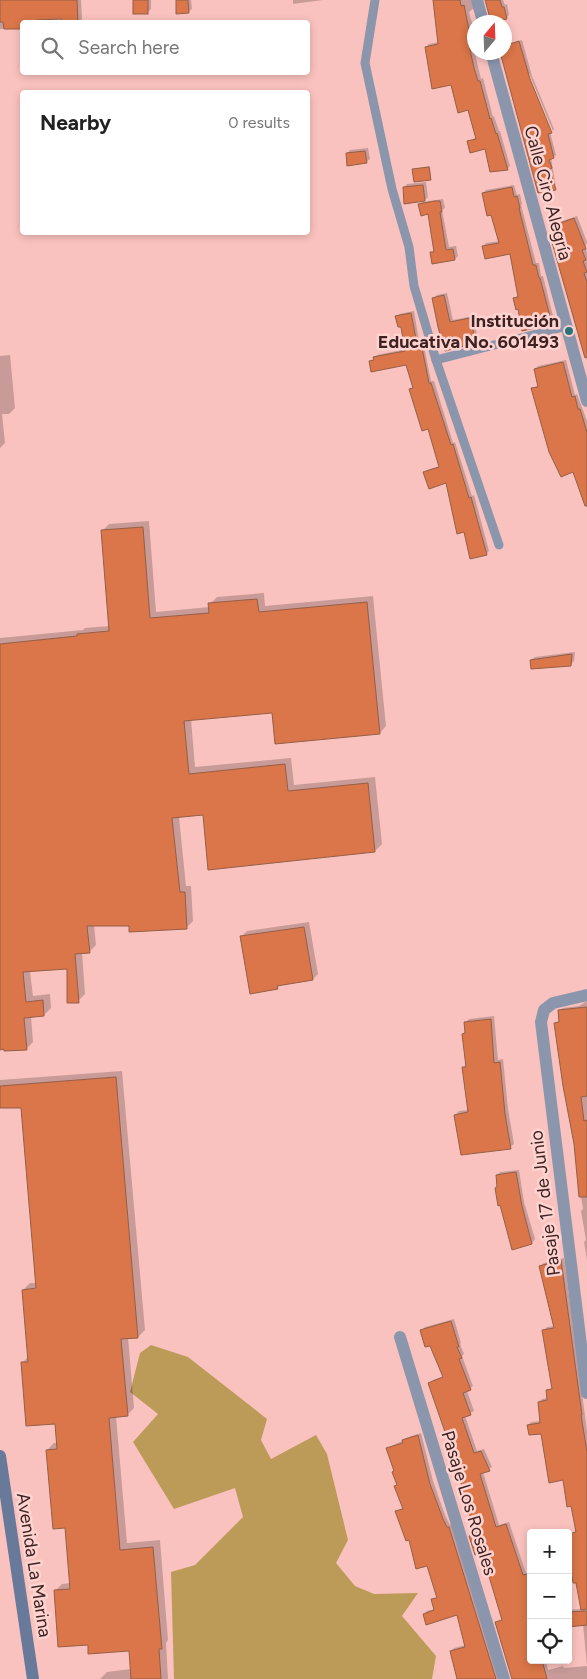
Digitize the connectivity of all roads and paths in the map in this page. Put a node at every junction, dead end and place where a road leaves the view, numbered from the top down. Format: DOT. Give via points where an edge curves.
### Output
graph roads {
  1 [pos="375,0"];
  2 [pos="477,0"];
  3 [pos="481,15"];
  4 [pos="493,60"];
  5 [pos="567,326"];
  6 [pos="436,360"];
  7 [pos="587,401"];
  8 [pos="499,545"];
  9 [pos="587,995"];
  10 [pos="581,1310"];
  11 [pos="400,1337"];
  12 [pos="587,1393"];
  13 [pos="0,1456"];
  14 [pos="1,1472"];
  15 [pos="33,1679"];
  16 [pos="504,1679"];
  1 -- 6 [label="lane" via="365,63 392,189 409,247 414,286"];
  2 -- 3 [label="street"];
  4 -- 5 [label="street, Calle Ciro Alegría"];
  5 -- 6 [label="lane"];
  5 -- 7 [label="street, Calle Ciro Alegría"];
  6 -- 8 [label="lane"];
  9 -- 10 [label="street, Pasaje 17 de Junio" via="553,1003 544,1010 540,1022"];
  10 -- 12 [label="street, Pasaje 17 de Junio"];
  11 -- 16 [label="street, Pasaje Los Rosales"];
  13 -- 14 [label="main road, Avenida La Marina"];
  14 -- 15 [label="main road, Avenida La Marina"];
}
